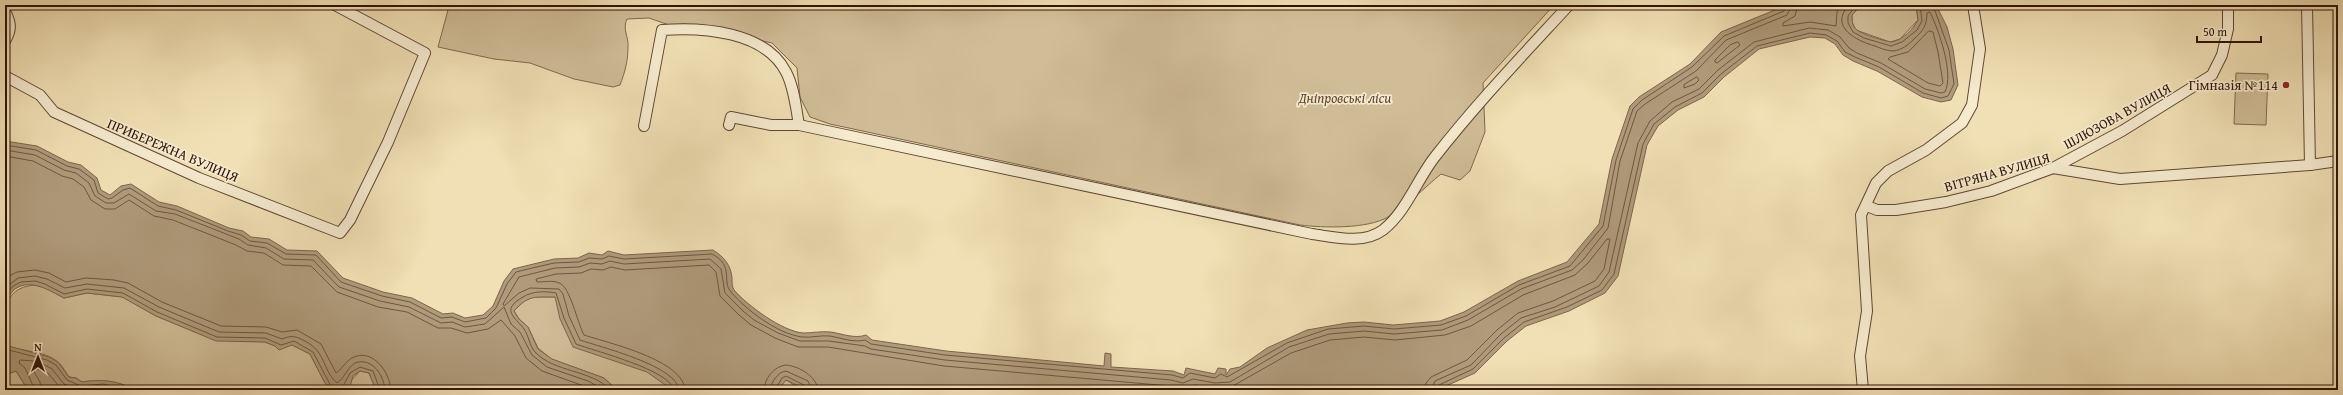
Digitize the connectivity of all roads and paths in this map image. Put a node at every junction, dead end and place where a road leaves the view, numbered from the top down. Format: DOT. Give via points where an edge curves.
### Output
graph roads {
  1 [pos="335,5"];
  2 [pos="1569,5"];
  3 [pos="1973,5"];
  4 [pos="2228,5"];
  5 [pos="2307,5"];
  6 [pos="5,11"];
  7 [pos="5,41"];
  8 [pos="5,76"];
  9 [pos="729,125"];
  10 [pos="799,125"];
  11 [pos="644,126"];
  12 [pos="2338,161"];
  13 [pos="2310,165"];
  14 [pos="2053,168"];
  15 [pos="1867,206"];
  16 [pos="1863,390"];
  1 -- 8 [label="street, ПРИБЕРЕЖНА ВУЛИЦЯ" via="425,53 388,142 350,220 340,233 199,178 54,112 40,95"];
  2 -- 10 [label="street" via="1484,97 1434,159 1397,215 1382,230 1361,239 1312,234"];
  3 -- 15 [label="street" via="1980,49 1972,105 1962,123 1926,150 1888,171 1876,183"];
  4 -- 14 [label="street, ШЛЮЗОВА ВУЛИЦЯ" via="2228,29 2222,55 2212,75 2122,131"];
  5 -- 13 [label="street"];
  6 -- 7 [label="street" via="11,29"];
  9 -- 10 [label="street" via="731,117 771,125"];
  10 -- 11 [label="street" via="788,77 775,57 757,44 739,36 681,29 662,30"];
  12 -- 13 [label="street, ВІТРЯНА ВУЛИЦЯ"];
  13 -- 14 [label="street, ВІТРЯНА ВУЛИЦЯ" via="2120,179"];
  14 -- 15 [label="street, ВІТРЯНА ВУЛИЦЯ" via="1991,191 1946,202 1896,210 1877,210"];
  15 -- 16 [label="street" via="1861,215 1867,311 1860,356"];
}
